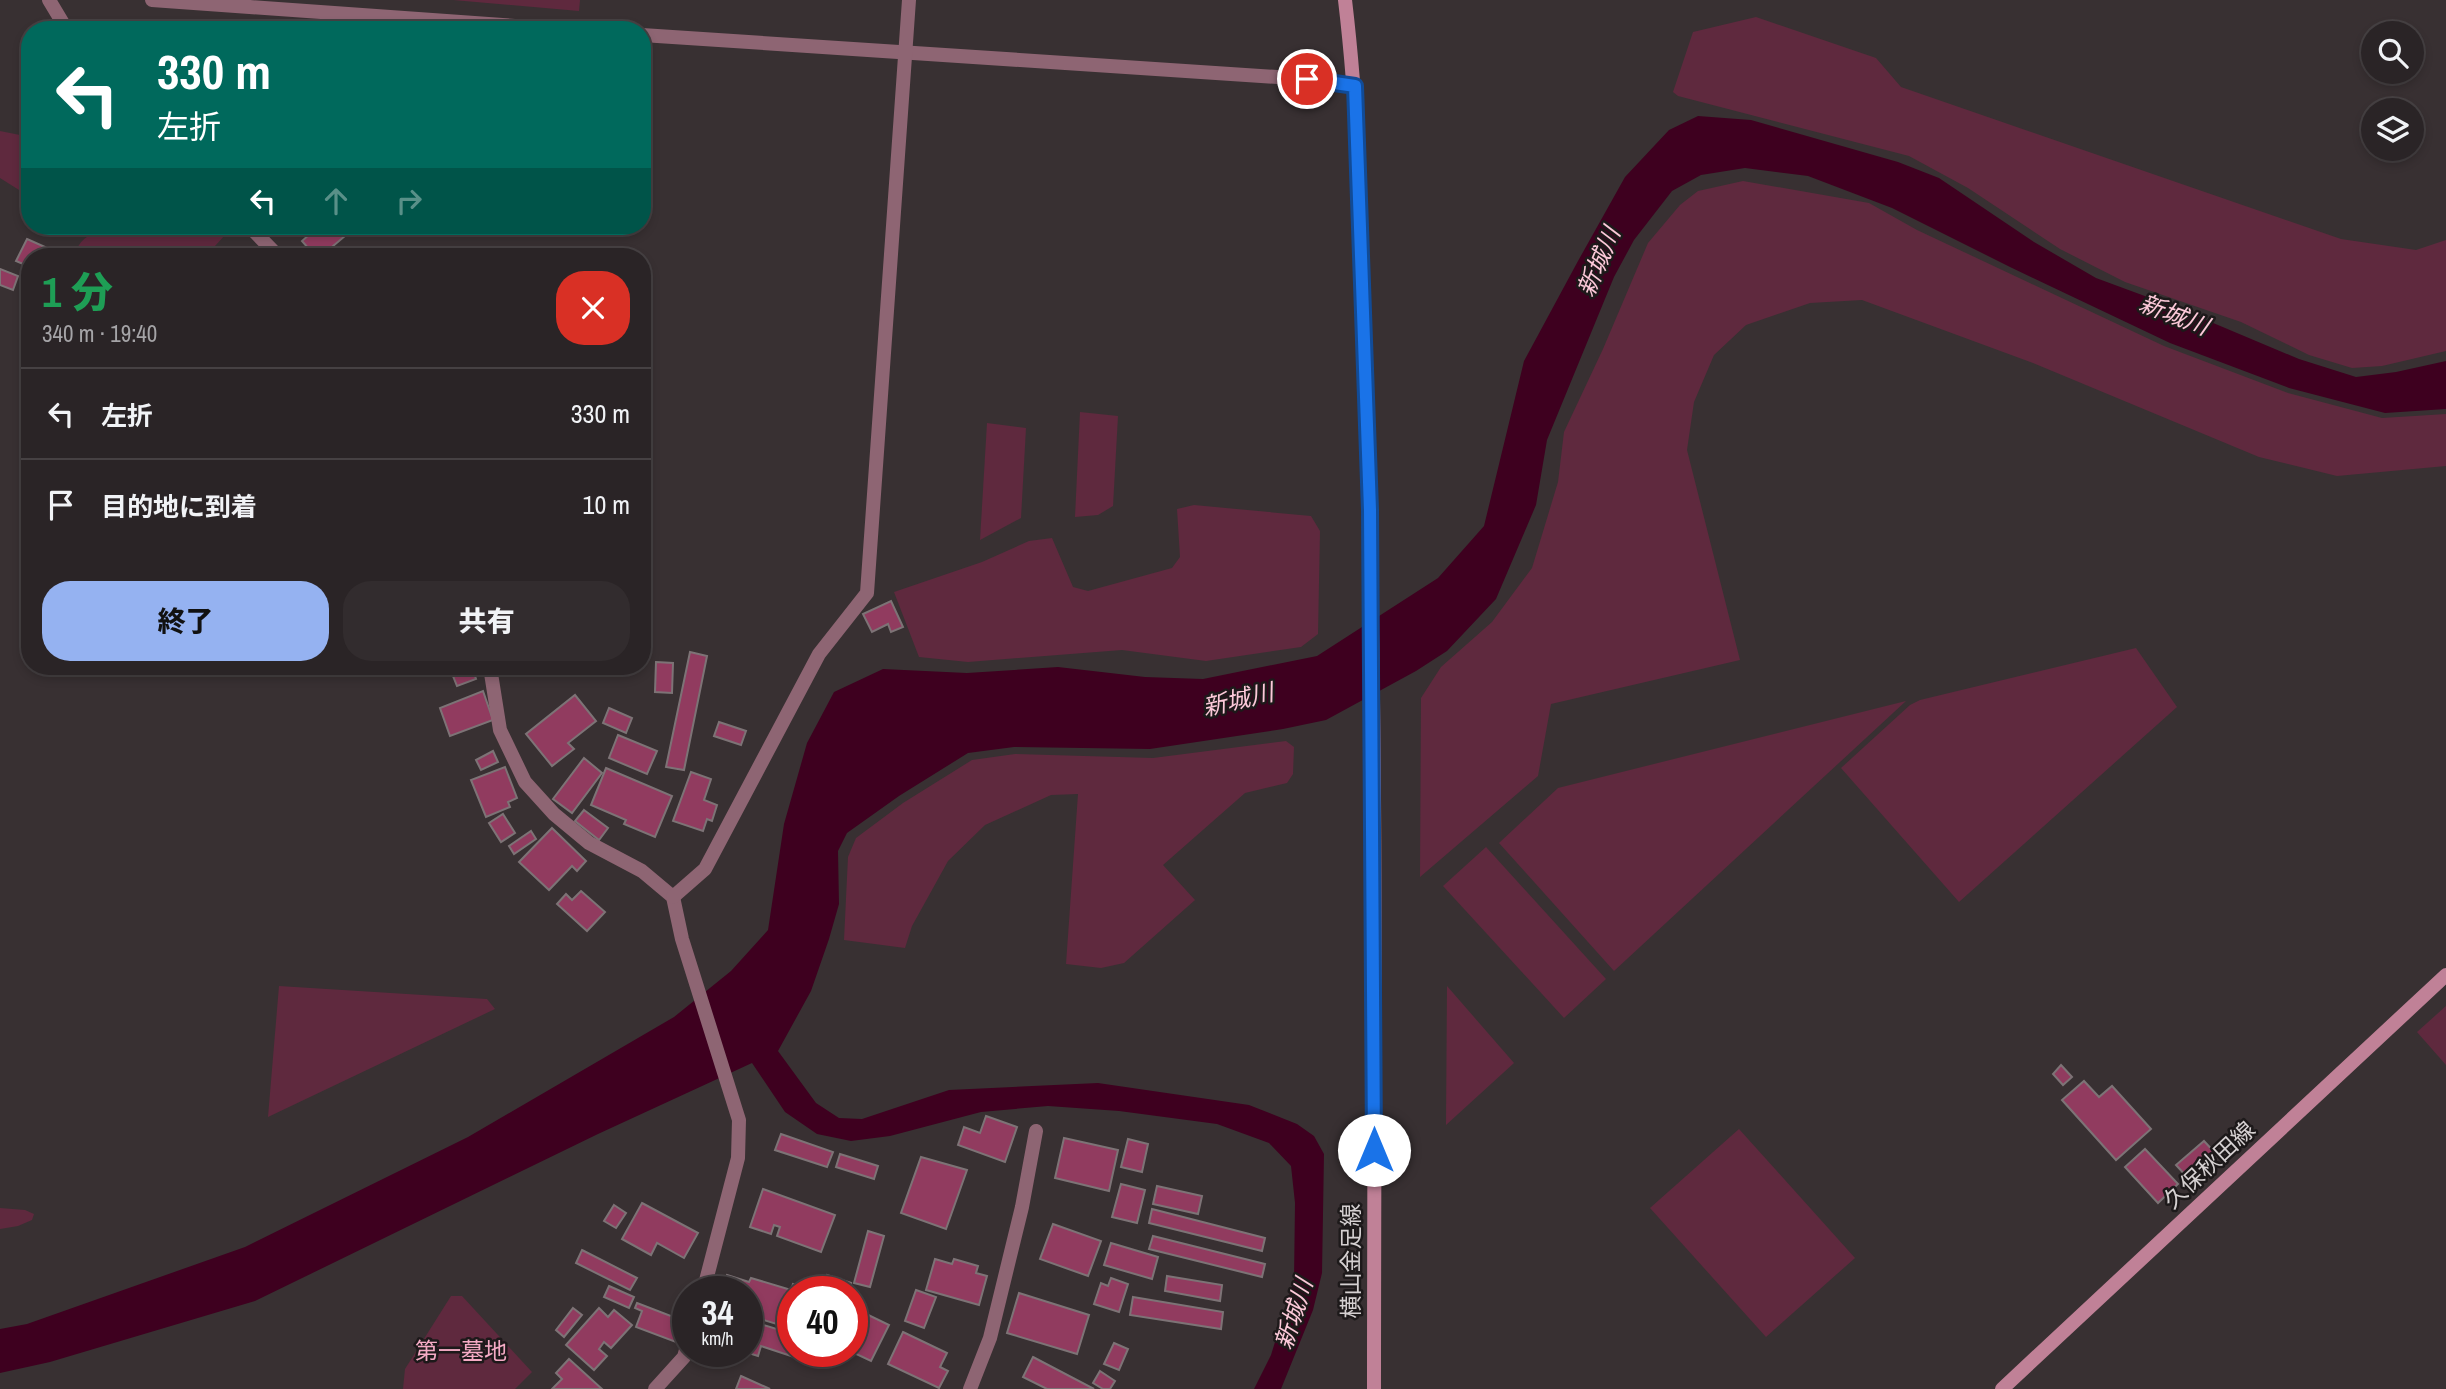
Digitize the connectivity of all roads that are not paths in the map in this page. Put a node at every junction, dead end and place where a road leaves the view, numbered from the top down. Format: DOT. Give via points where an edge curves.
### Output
graph roads {
  1 [pos="49,0"];
  2 [pos="152,0"];
  3 [pos="909,0"];
  4 [pos="1345,0"];
  5 [pos="61,21"];
  6 [pos="446,21"];
  7 [pos="651,35"];
  8 [pos="905,53"];
  9 [pos="1355,86"];
  10 [pos="258,235"];
  11 [pos="270,248"];
  12 [pos="491,675"];
  13 [pos="673,897"];
  14 [pos="2446,975"];
  15 [pos="1036,1131"];
  16 [pos="707,1276"];
  17 [pos="675,1367"];
  18 [pos="655,1389"];
  19 [pos="970,1389"];
  20 [pos="1374,1389"];
  21 [pos="2002,1389"];
  1 -- 5 [label="street"];
  2 -- 6 [label="street"];
  3 -- 8 [label="street"];
  4 -- 9 [label="street, 横山金足線"];
  7 -- 8 [label="street"];
  8 -- 9 [label="street"];
  8 -- 13 [label="street" via="867,593 819,654 705,869"];
  9 -- 20 [label="street, 横山金足線" via="1370,510"];
  10 -- 11 [label="street"];
  12 -- 13 [label="street" via="500,730 525,782 589,843 642,871"];
  13 -- 16 [label="street" via="682,940 739,1120 738,1158"];
  14 -- 21 [label="street, 久保秋田線"];
  15 -- 19 [label="street" via="990,1338"];
  17 -- 18 [label="street"];
}
